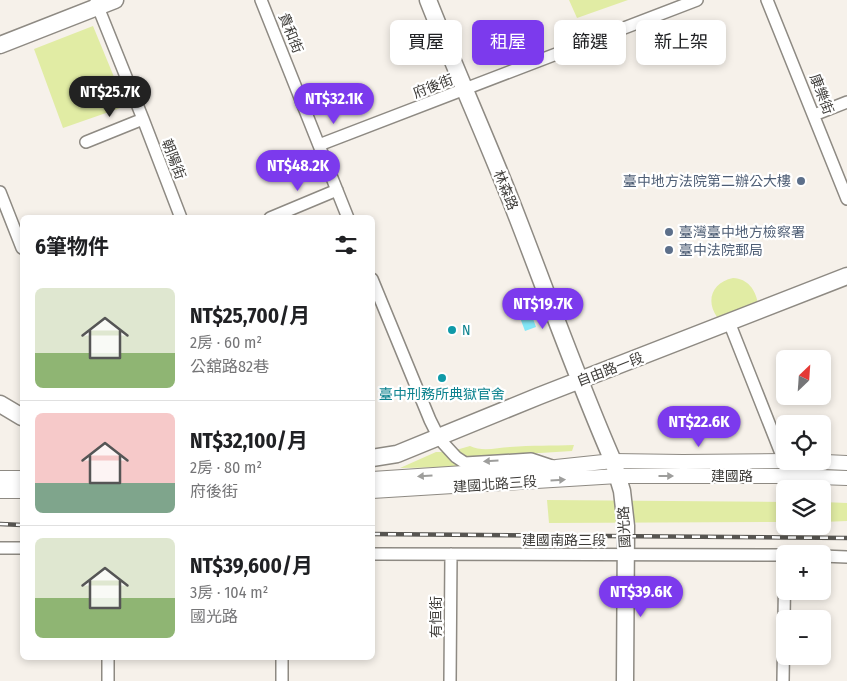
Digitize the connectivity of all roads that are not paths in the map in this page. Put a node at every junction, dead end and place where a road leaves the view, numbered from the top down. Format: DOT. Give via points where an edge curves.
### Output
graph roads {
  1 [pos="115,0"];
  2 [pos="261,0"];
  3 [pos="428,0"];
  4 [pos="697,0"];
  5 [pos="767,0"];
  6 [pos="96,3"];
  7 [pos="0,45"];
  8 [pos="464,90"];
  9 [pos="847,102"];
  10 [pos="814,115"];
  11 [pos="143,120"];
  12 [pos="86,142"];
  13 [pos="319,145"];
  14 [pos="337,190"];
  15 [pos="0,192"];
  16 [pos="847,200"];
  17 [pos="180,215"];
  18 [pos="277,215"];
  19 [pos="347,215"];
  20 [pos="20,243"];
  21 [pos="847,276"];
  22 [pos="375,286"];
  23 [pos="729,322"];
  24 [pos="580,381"];
  25 [pos="0,404"];
  26 [pos="20,415"];
  27 [pos="439,438"];
  28 [pos="776,441"];
  29 [pos="375,458"];
  30 [pos="776,461"];
  31 [pos="831,462"];
  32 [pos="847,463"];
  33 [pos="556,467"];
  34 [pos="616,469"];
  35 [pos="0,478"];
  36 [pos="20,478"];
  37 [pos="847,478"];
  38 [pos="375,479"];
  39 [pos="0,491"];
  40 [pos="20,491"];
  41 [pos="375,491"];
  42 [pos="0,548"];
  43 [pos="20,548"];
  44 [pos="375,554"];
  45 [pos="451,554"];
  46 [pos="625,554"];
  47 [pos="776,555"];
  48 [pos="831,556"];
  49 [pos="847,556"];
  50 [pos="784,600"];
  51 [pos="108,660"];
  52 [pos="282,660"];
  53 [pos="108,681"];
  54 [pos="282,681"];
  55 [pos="450,681"];
  56 [pos="625,681"];
  57 [pos="783,681"];
  1 -- 6 [label="main road"];
  2 -- 13 [label="street, 貴和街"];
  3 -- 8 [label="main road, 林森路"];
  4 -- 8 [label="street, 府後街"];
  5 -- 10 [label="street, 康樂街"];
  6 -- 7 [label="main road"];
  6 -- 11 [label="street, 朝陽街"];
  8 -- 13 [label="street, 府後街"];
  8 -- 24 [label="main road, 林森路"];
  9 -- 10 [label="street"];
  10 -- 16 [label="street, 康樂街"];
  11 -- 12 [label="street"];
  11 -- 17 [label="street, 朝陽街"];
  13 -- 14 [label="street, 貴和街"];
  14 -- 18 [label="street"];
  14 -- 19 [label="street, 貴和街"];
  15 -- 20 [label="street"];
  21 -- 23 [label="main road, 自由路一段"];
  22 -- 27 [label="street"];
  23 -- 24 [label="main road, 自由路一段"];
  23 -- 28 [label="street"];
  24 -- 27 [label="main road, 自由路一段"];
  24 -- 34 [label="main road, 國光路"];
  25 -- 26 [label="main road"];
  27 -- 29 [label="main road, 自由路一段" via="397,454"];
  33 -- 27 [label="street, one-way" via="531,459 465,462"];
  30 -- 34 [label="street, 建國路" via="683,462"];
  31 -- 32 [label="street"];
  33 -- 34 [label="street, 建國北路三段"];
  33 -- 38 [label="street, 建國北路三段, one-way"];
  34 -- 37 [label="street, 建國路, one-way"];
  41 -- 34 [label="street, 建國北路三段, one-way"];
  34 -- 46 [label="main road, 國光路" via="626,526"];
  35 -- 36 [label="street"];
  39 -- 40 [label="street"];
  42 -- 43 [label="street"];
  44 -- 45 [label="street, 建國南路三段"];
  45 -- 46 [label="street, 建國南路三段"];
  45 -- 55 [label="street, 有恒街"];
  46 -- 47 [label="street, 建國南路三段"];
  46 -- 56 [label="main road, 國光路"];
  48 -- 49 [label="street"];
  50 -- 57 [label="street"];
  51 -- 53 [label="street"];
  52 -- 54 [label="street"];
}
